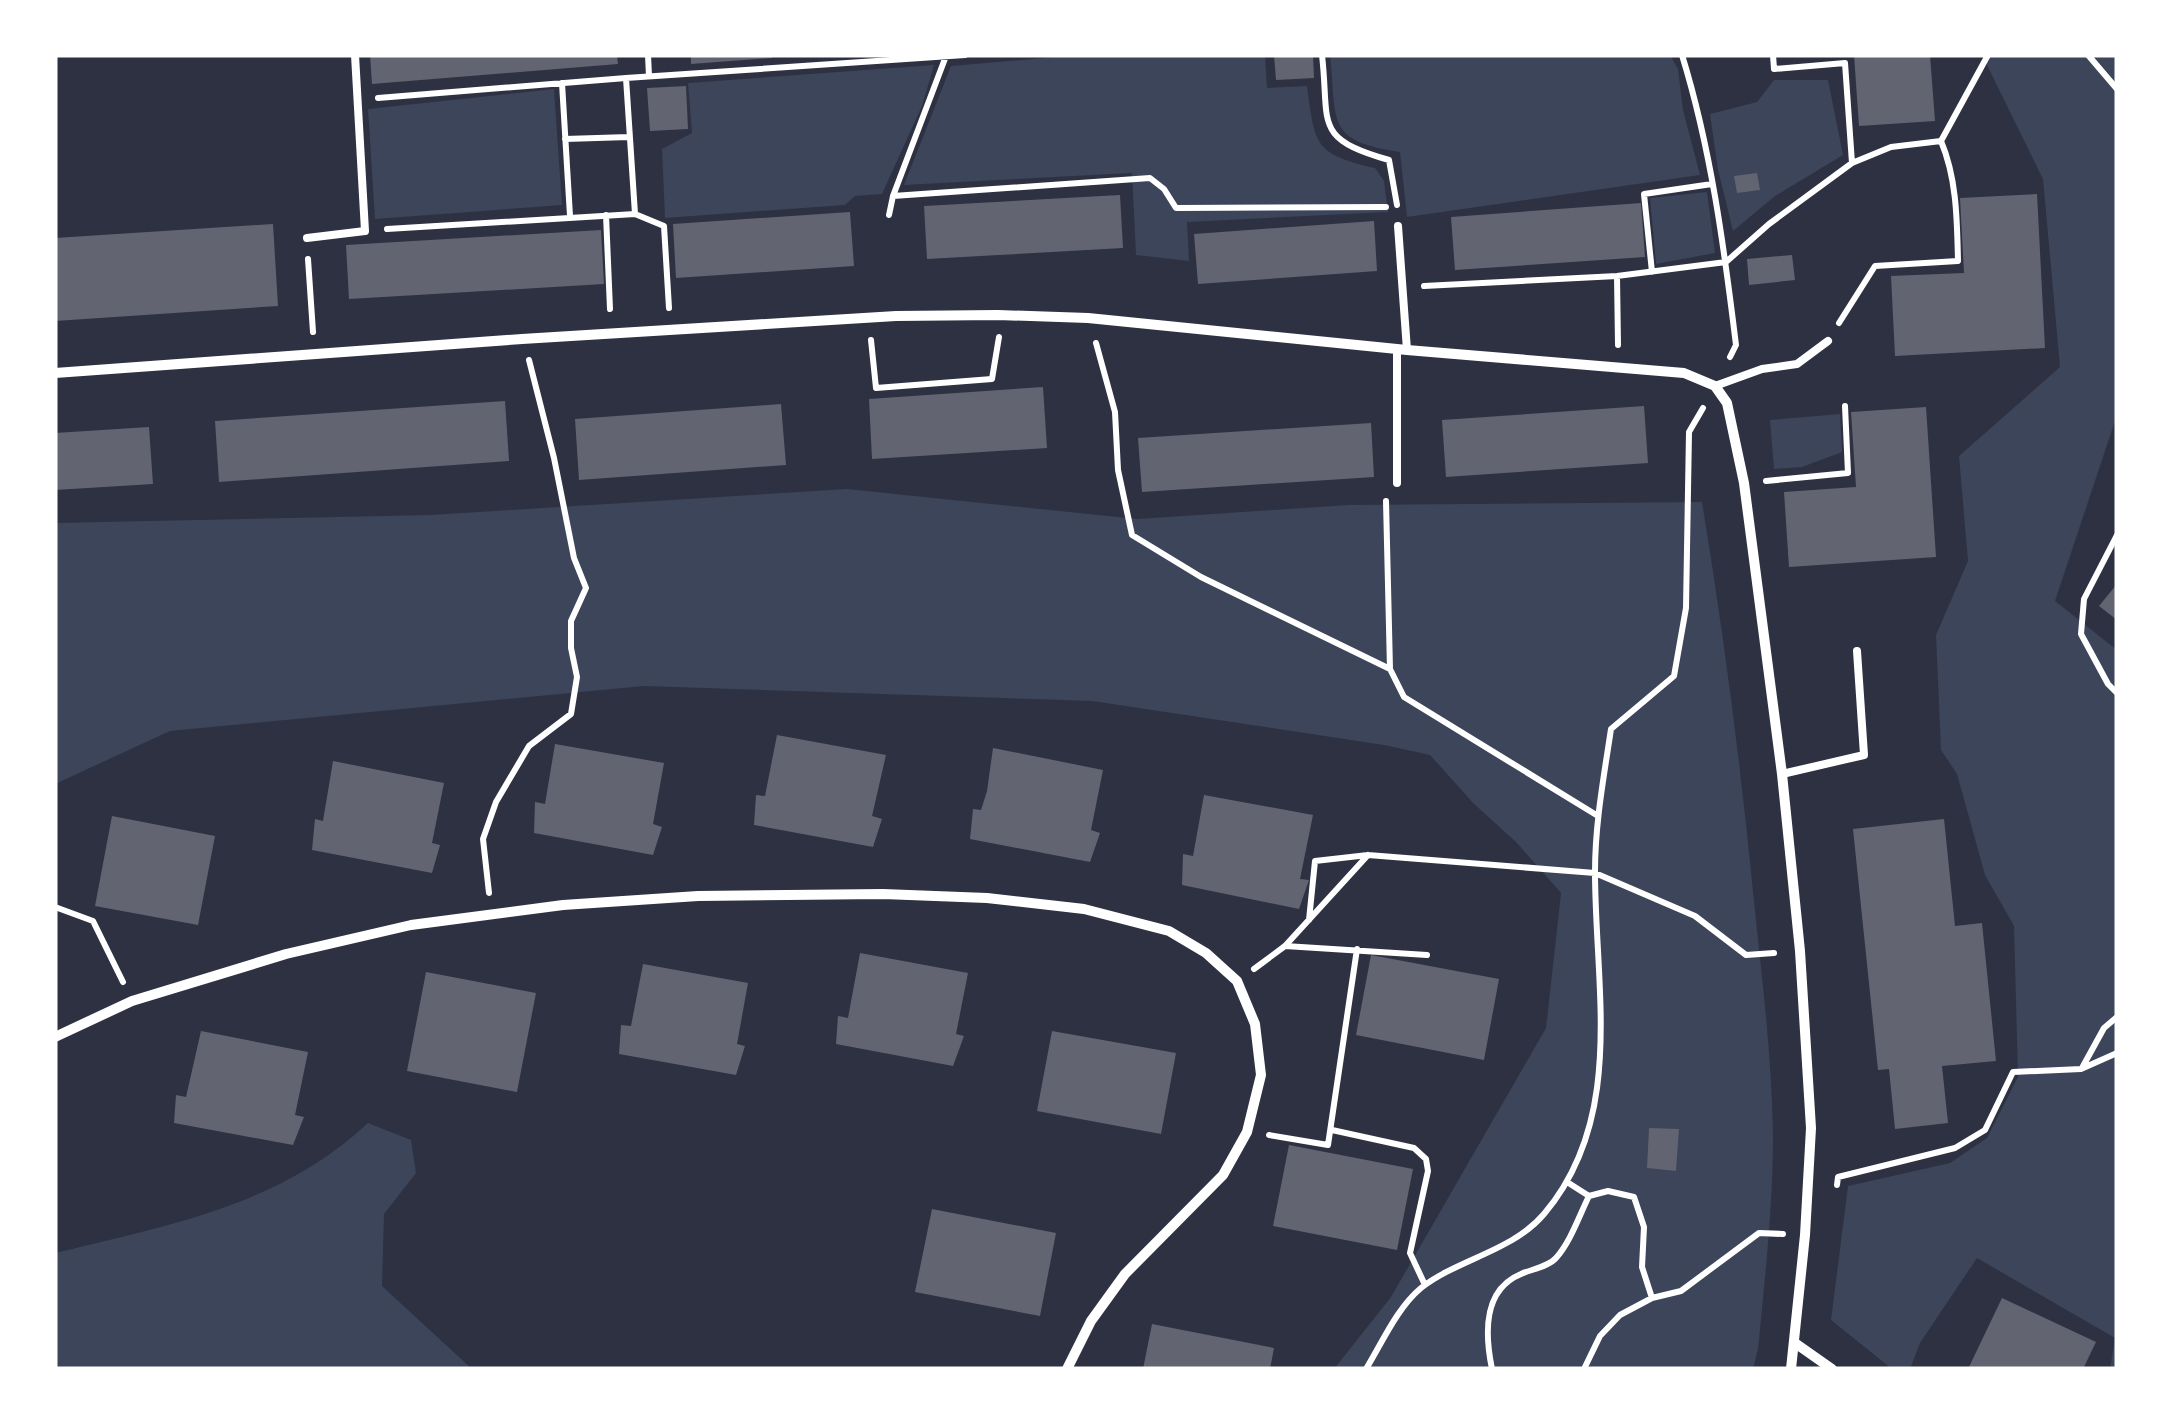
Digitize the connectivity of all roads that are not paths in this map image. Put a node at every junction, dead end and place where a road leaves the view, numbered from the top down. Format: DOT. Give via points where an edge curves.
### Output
graph roads {
  1 [pos="355,55"];
  2 [pos="1398,226"];
  3 [pos="307,238"];
  4 [pos="1828,341"];
  5 [pos="1402,350"];
  6 [pos="55,373"];
  7 [pos="1715,386"];
  8 [pos="1396,483"];
  9 [pos="1858,652"];
  10 [pos="1782,774"];
  11 [pos="55,1036"];
  12 [pos="1795,1343"];
  13 [pos="1067,1369"];
  14 [pos="1791,1369"];
  15 [pos="1832,1369"];
  1 -- 3 [label="lane" via="366,230"];
  2 -- 5 [label="lane"];
  4 -- 7 [label="lane" via="1797,364 1762,368"];
  5 -- 6 [label="street" via="998,314 522,338"];
  5 -- 7 [label="street" via="1684,373"];
  5 -- 8 [label="lane"];
  7 -- 10 [label="street" via="1727,404 1744,483"];
  9 -- 10 [label="lane" via="1864,755"];
  10 -- 12 [label="street" via="1811,1128"];
  11 -- 13 [label="street" via="132,1001 286,954 410,925 563,905 698,896 987,898 1084,909 1169,931 1237,981 1255,1024 1261,1075 1247,1132 1223,1175 1126,1274"];
  12 -- 14 [label="street"];
  12 -- 15 [label="street"];
}
